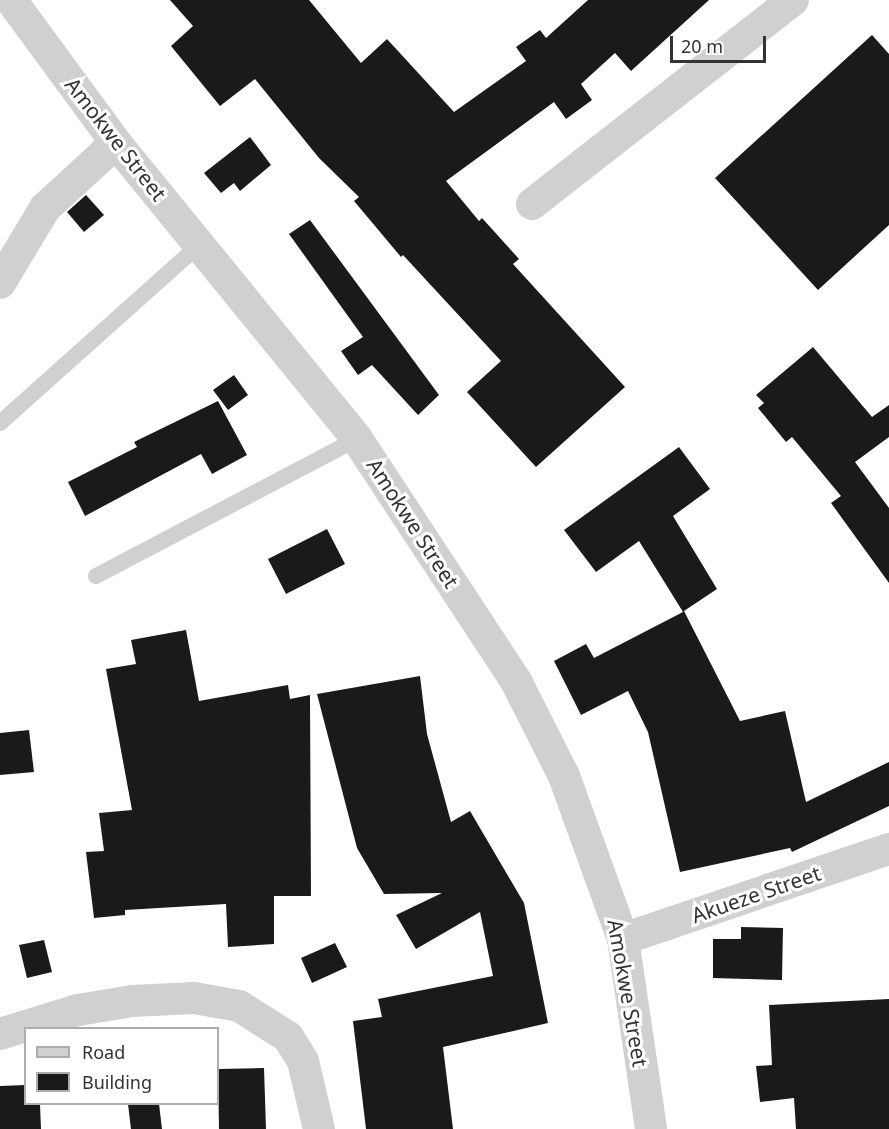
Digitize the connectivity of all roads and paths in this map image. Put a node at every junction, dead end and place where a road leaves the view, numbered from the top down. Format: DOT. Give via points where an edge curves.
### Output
graph roads {
  1 [pos="11,0"];
  2 [pos="793,0"];
  3 [pos="116,143"];
  4 [pos="532,204"];
  5 [pos="201,243"];
  6 [pos="0,283"];
  7 [pos="0,423"];
  8 [pos="357,439"];
  9 [pos="96,576"];
  10 [pos="889,849"];
  11 [pos="623,939"];
  12 [pos="0,1034"];
  13 [pos="319,1129"];
  14 [pos="651,1129"];
  1 -- 3 [label="street, Amokwe Street"];
  2 -- 4 [label="street"];
  3 -- 5 [label="street, Amokwe Street"];
  3 -- 6 [label="street" via="45,208"];
  5 -- 7 [label="lane"];
  5 -- 8 [label="street, Amokwe Street"];
  8 -- 9 [label="lane"];
  8 -- 11 [label="street, Amokwe Street" via="517,683 564,776"];
  10 -- 11 [label="street, Akueze Street"];
  11 -- 14 [label="street, Amokwe Street"];
  12 -- 13 [label="street" via="78,1010 132,1001 194,998 239,1006 288,1037 303,1061"];
}
